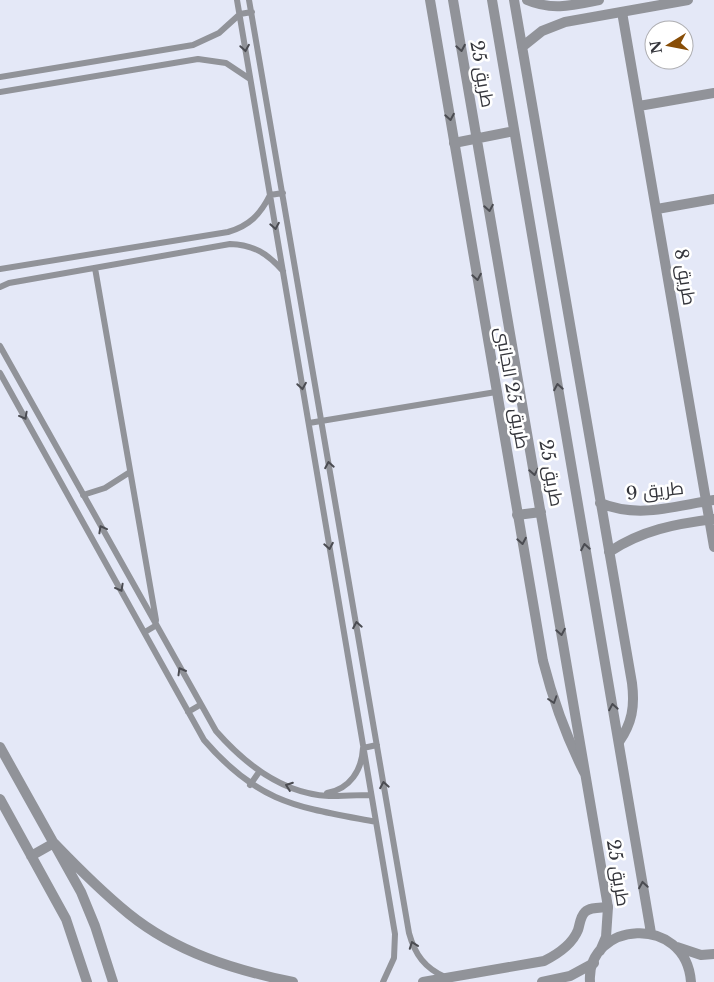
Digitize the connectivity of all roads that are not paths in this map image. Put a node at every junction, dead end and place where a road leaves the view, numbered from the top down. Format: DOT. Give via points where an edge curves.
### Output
graph roads {
  1 [pos="237,0"];
  2 [pos="250,0"];
  3 [pos="430,0"];
  4 [pos="453,0"];
  5 [pos="492,0"];
  6 [pos="514,0"];
  7 [pos="527,0"];
  8 [pos="600,0"];
  9 [pos="688,0"];
  10 [pos="252,12"];
  11 [pos="622,12"];
  12 [pos="240,14"];
  13 [pos="522,47"];
  14 [pos="0,77"];
  15 [pos="250,79"];
  16 [pos="0,92"];
  17 [pos="714,93"];
  18 [pos="267,102"];
  19 [pos="255,104"];
  20 [pos="639,106"];
  21 [pos="514,131"];
  22 [pos="477,139"];
  23 [pos="454,143"];
  24 [pos="283,193"];
  25 [pos="270,195"];
  26 [pos="714,199"];
  27 [pos="657,208"];
  28 [pos="162,243"];
  29 [pos="164,256"];
  30 [pos="70,259"];
  31 [pos="95,268"];
  32 [pos="0,269"];
  33 [pos="283,271"];
  34 [pos="72,272"];
  35 [pos="298,284"];
  36 [pos="286,286"];
  37 [pos="0,287"];
  38 [pos="0,346"];
  39 [pos="0,373"];
  40 [pos="21,383"];
  41 [pos="9,390"];
  42 [pos="496,392"];
  43 [pos="322,421"];
  44 [pos="309,423"];
  45 [pos="65,463"];
  46 [pos="54,470"];
  47 [pos="130,472"];
  48 [pos="83,495"];
  49 [pos="710,500"];
  50 [pos="600,503"];
  51 [pos="337,511"];
  52 [pos="541,512"];
  53 [pos="324,513"];
  54 [pos="517,515"];
  55 [pos="712,519"];
  56 [pos="110,545"];
  57 [pos="714,547"];
  58 [pos="99,551"];
  59 [pos="609,552"];
  60 [pos="353,604"];
  61 [pos="340,606"];
  62 [pos="156,626"];
  63 [pos="144,632"];
  64 [pos="200,705"];
  65 [pos="188,712"];
  66 [pos="619,742"];
  67 [pos="377,745"];
  68 [pos="0,747"];
  69 [pos="363,748"];
  70 [pos="259,772"];
  71 [pos="585,775"];
  72 [pos="250,785"];
  73 [pos="316,794"];
  74 [pos="371,795"];
  75 [pos="0,799"];
  76 [pos="376,822"];
  77 [pos="54,843"];
  78 [pos="31,856"];
  79 [pos="608,907"];
  80 [pos="651,933"];
  81 [pos="677,948"];
  82 [pos="600,951"];
  83 [pos="714,954"];
  84 [pos="594,963"];
  85 [pos="446,978"];
  86 [pos="87,982"];
  87 [pos="113,982"];
  88 [pos="293,982"];
  89 [pos="384,982"];
  90 [pos="423,982"];
  91 [pos="542,982"];
  92 [pos="590,982"];
  93 [pos="691,982"];
  1 -- 12 [label="lane"];
  2 -- 10 [label="lane"];
  3 -- 23 [label="street, طريق 25 الجانبى, one-way"];
  4 -- 22 [label="street, طريق 25, one-way"];
  5 -- 21 [label="street, طريق 25"];
  6 -- 13 [label="street"];
  7 -- 8 [label="street" via="549,7 563,7"];
  9 -- 11 [label="street"];
  10 -- 12 [label="lane"];
  10 -- 18 [label="lane"];
  11 -- 13 [label="street" via="554,25 536,34"];
  11 -- 20 [label="street, طريق 8"];
  12 -- 14 [label="lane" via="219,33 193,45"];
  12 -- 15 [label="lane, one-way"];
  13 -- 50 [label="street"];
  15 -- 16 [label="lane" via="226,63 198,59"];
  15 -- 19 [label="lane"];
  17 -- 20 [label="street"];
  18 -- 19 [label="lane"];
  18 -- 24 [label="lane"];
  19 -- 25 [label="lane"];
  20 -- 27 [label="street, طريق 8"];
  21 -- 22 [label="street"];
  66 -- 21 [label="street, طريق 25, one-way"];
  22 -- 23 [label="street"];
  22 -- 52 [label="street, طريق 25, one-way"];
  23 -- 42 [label="street, طريق 25 الجانبى, one-way"];
  24 -- 25 [label="lane"];
  24 -- 35 [label="lane"];
  25 -- 28 [label="lane" via="254,220 242,228"];
  25 -- 33 [label="lane, one-way"];
  26 -- 27 [label="street"];
  27 -- 49 [label="street, طريق 8"];
  28 -- 29 [label="lane"];
  28 -- 30 [label="lane"];
  29 -- 31 [label="lane"];
  29 -- 33 [label="lane" via="230,244 245,245 260,250"];
  30 -- 32 [label="lane"];
  30 -- 34 [label="lane"];
  31 -- 34 [label="lane"];
  31 -- 47 [label="lane"];
  33 -- 36 [label="lane"];
  34 -- 37 [label="lane"];
  35 -- 36 [label="lane"];
  35 -- 43 [label="lane"];
  36 -- 44 [label="lane, one-way"];
  38 -- 40 [label="lane"];
  39 -- 41 [label="lane"];
  40 -- 41 [label="lane"];
  40 -- 45 [label="lane"];
  41 -- 46 [label="lane, one-way"];
  42 -- 43 [label="lane"];
  42 -- 54 [label="street, طريق 25 الجانبى"];
  43 -- 44 [label="lane"];
  51 -- 43 [label="lane, one-way"];
  44 -- 53 [label="lane"];
  45 -- 46 [label="lane"];
  45 -- 48 [label="lane"];
  46 -- 58 [label="lane"];
  47 -- 48 [label="lane" via="105,488"];
  47 -- 62 [label="lane"];
  56 -- 48 [label="lane, one-way"];
  49 -- 50 [label="street, طريق 9" via="636,512 617,510"];
  49 -- 55 [label="street, طريق 8"];
  50 -- 59 [label="street"];
  51 -- 53 [label="lane"];
  51 -- 60 [label="lane"];
  52 -- 54 [label="street"];
  52 -- 71 [label="street, طريق 25, one-way"];
  53 -- 61 [label="lane, one-way"];
  54 -- 71 [label="street, طريق 25 الجانبى, one-way" via="553,700"];
  55 -- 57 [label="street, طريق 8"];
  55 -- 59 [label="street, طريق 9" via="657,528"];
  56 -- 58 [label="lane"];
  56 -- 62 [label="lane"];
  58 -- 63 [label="lane, one-way"];
  59 -- 66 [label="street" via="634,700 628,729"];
  60 -- 61 [label="lane"];
  67 -- 60 [label="lane, one-way"];
  61 -- 69 [label="lane"];
  62 -- 63 [label="lane"];
  64 -- 62 [label="lane, one-way"];
  63 -- 65 [label="lane"];
  64 -- 65 [label="lane"];
  64 -- 70 [label="lane" via="230,748"];
  65 -- 72 [label="lane" via="204,740 220,759"];
  80 -- 66 [label="street, طريق 25, one-way"];
  67 -- 69 [label="lane"];
  85 -- 67 [label="lane, one-way" via="432,971 413,948"];
  68 -- 77 [label="street"];
  69 -- 73 [label="lane" via="361,763 348,784 333,792"];
  69 -- 74 [label="lane"];
  70 -- 72 [label="lane"];
  73 -- 70 [label="lane, one-way"];
  71 -- 79 [label="street, طريق 25"];
  72 -- 76 [label="lane" via="280,800 313,810"];
  73 -- 74 [label="lane"];
  74 -- 76 [label="lane"];
  75 -- 78 [label="street"];
  76 -- 89 [label="lane" via="395,934 394,958"];
  77 -- 78 [label="street"];
  77 -- 87 [label="street" via="88,909"];
  77 -- 88 [label="street" via="96,887 166,939 207,959 248,973"];
  78 -- 86 [label="street" via="66,919"];
  79 -- 82 [label="street, طريق 25" via="606,937"];
  79 -- 85 [label="street" via="588,910 583,914 568,945 544,961"];
  80 -- 81 [label="street" via="665,938"];
  80 -- 82 [label="street" via="632,932 614,939"];
  81 -- 83 [label="street" via="701,955"];
  81 -- 93 [label="street" via="685,959"];
  82 -- 84 [label="street, طريق 25"];
  84 -- 91 [label="street" via="570,976"];
  84 -- 92 [label="street, طريق 25"];
  85 -- 90 [label="street"];
}
